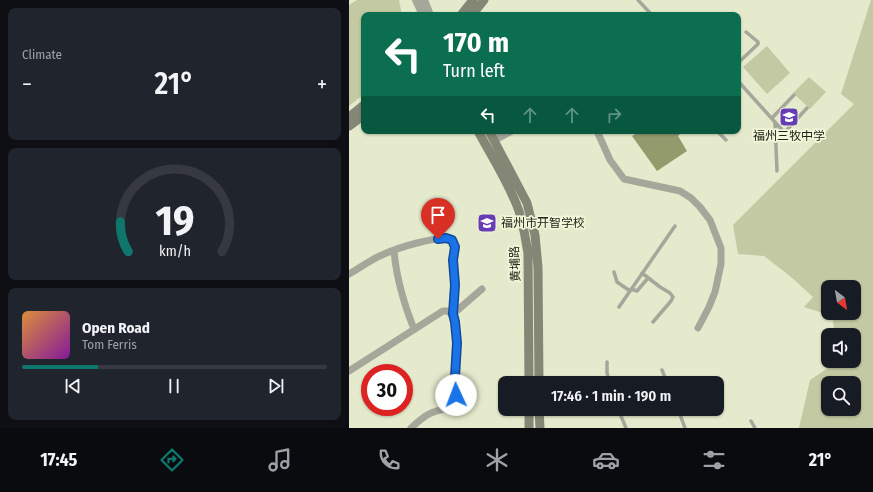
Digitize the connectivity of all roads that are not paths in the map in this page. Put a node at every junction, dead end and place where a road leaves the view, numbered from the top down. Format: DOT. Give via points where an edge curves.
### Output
graph roads {
  1 [pos="416,0"];
  2 [pos="424,0"];
  3 [pos="473,0"];
  4 [pos="484,0"];
  5 [pos="638,0"];
  6 [pos="422,12"];
  7 [pos="429,12"];
  8 [pos="463,12"];
  9 [pos="474,12"];
  10 [pos="649,12"];
  11 [pos="746,32"];
  12 [pos="741,59"];
  13 [pos="741,84"];
  14 [pos="794,96"];
  15 [pos="361,108"];
  16 [pos="807,108"];
  17 [pos="349,117"];
  18 [pos="361,117"];
  19 [pos="772,118"];
  20 [pos="775,123"];
  21 [pos="349,126"];
  22 [pos="480,134"];
  23 [pos="491,134"];
  24 [pos="505,134"];
  25 [pos="598,134"];
  26 [pos="720,134"];
  27 [pos="494,140"];
  28 [pos="725,140"];
  29 [pos="777,171"];
  30 [pos="675,226"];
  31 [pos="394,250"];
  32 [pos="614,272"];
  33 [pos="642,273"];
  34 [pos="349,274"];
  35 [pos="648,278"];
  36 [pos="482,289"];
  37 [pos="630,290"];
  38 [pos="619,307"];
  39 [pos="453,314"];
  40 [pos="653,322"];
  41 [pos="698,328"];
  42 [pos="414,329"];
  43 [pos="607,362"];
  44 [pos="662,370"];
  45 [pos="349,371"];
  46 [pos="529,376"];
  47 [pos="539,376"];
  48 [pos="608,376"];
  49 [pos="664,376"];
  50 [pos="529,416"];
  51 [pos="539,416"];
  52 [pos="621,416"];
  53 [pos="681,416"];
  54 [pos="751,421"];
  55 [pos="411,428"];
  56 [pos="529,428"];
  57 [pos="540,428"];
  58 [pos="626,428"];
  59 [pos="685,428"];
  60 [pos="755,428"];
  1 -- 6 [label="street"];
  2 -- 7 [label="street"];
  3 -- 8 [label="main road"];
  4 -- 9 [label="main road"];
  5 -- 10 [label="lane"];
  11 -- 12 [label="lane" via="755,38 758,44"];
  13 -- 19 [label="lane"];
  14 -- 19 [label="lane"];
  15 -- 17 [label="main road"];
  16 -- 20 [label="lane" via="785,132"];
  18 -- 21 [label="main road"];
  19 -- 20 [label="lane"];
  20 -- 29 [label="lane"];
  22 -- 46 [label="main road, 黄埔路" via="515,201 525,232 528,264"];
  23 -- 27 [label="main road, 黄埔路"];
  24 -- 27 [label="street"];
  25 -- 41 [label="street" via="610,160 624,179 680,191 691,198 708,216 721,248 721,264 712,300"];
  26 -- 28 [label="lane"];
  27 -- 47 [label="main road, 黄埔路" via="527,203 535,235 538,266"];
  30 -- 33 [label="lane"];
  31 -- 34 [label="street"];
  31 -- 39 [label="street" via="438,239 452,240 455,247"];
  31 -- 42 [label="street" via="402,294"];
  32 -- 37 [label="lane" via="617,282"];
  33 -- 35 [label="lane"];
  33 -- 37 [label="lane"];
  35 -- 37 [label="lane" via="637,290"];
  35 -- 40 [label="lane" via="673,297"];
  36 -- 39 [label="street"];
  37 -- 38 [label="lane"];
  39 -- 42 [label="street" via="447,310 443,311"];
  39 -- 55 [label="street" via="457,343 454,402 448,409 437,410"];
  42 -- 45 [label="street"];
  43 -- 48 [label="lane"];
  44 -- 49 [label="lane"];
  50 -- 56 [label="main road"];
  51 -- 57 [label="main road"];
  52 -- 58 [label="lane"];
  53 -- 59 [label="lane"];
  54 -- 60 [label="lane"];
}
